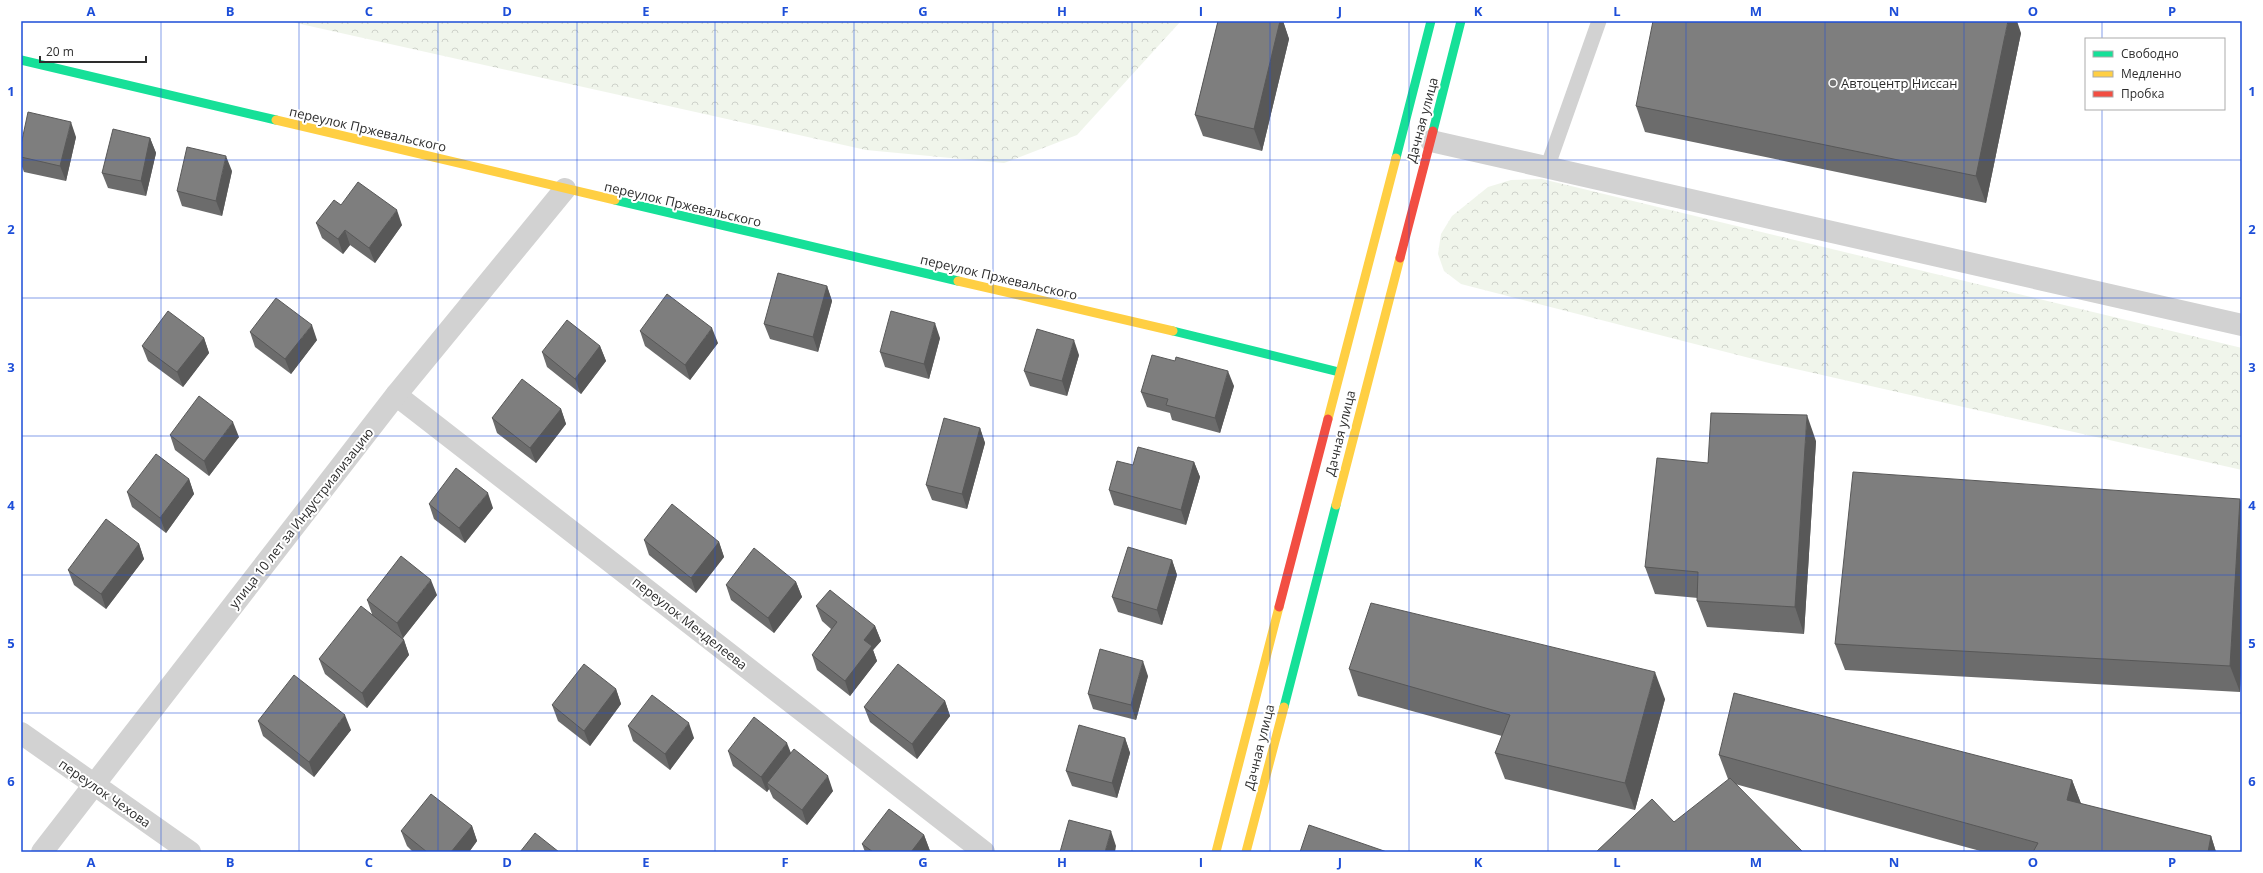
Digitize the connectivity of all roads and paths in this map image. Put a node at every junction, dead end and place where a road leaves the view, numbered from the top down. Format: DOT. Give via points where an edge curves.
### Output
graph roads {
  1 [pos="1431,21"];
  2 [pos="1461,21"];
  3 [pos="1599,21"];
  4 [pos="21,60"];
  5 [pos="1427,140"];
  6 [pos="1547,168"];
  7 [pos="565,189"];
  8 [pos="2242,325"];
  9 [pos="1339,372"];
  10 [pos="396,395"];
  11 [pos="21,733"];
  12 [pos="94,785"];
  13 [pos="42,852"];
  14 [pos="190,852"];
  15 [pos="984,852"];
  16 [pos="1216,852"];
  17 [pos="1246,852"];
  1 -- 9 [label="main road, Дачная улица" via="1404,135"];
  2 -- 5 [label="main road, Дачная улица"];
  3 -- 6 [label="lane"];
  4 -- 7 [label="main road, переулок Пржевальского"];
  5 -- 6 [label="street"];
  5 -- 17 [label="main road, Дачная улица" via="1414,200"];
  6 -- 8 [label="street"];
  7 -- 9 [label="main road, переулок Пржевальского"];
  7 -- 10 [label="street, улица 10 лет за Индустриализацию"];
  9 -- 16 [label="main road, Дачная улица"];
  10 -- 12 [label="street, улица 10 лет за Индустриализацию"];
  10 -- 15 [label="street, переулок Менделеева"];
  11 -- 12 [label="street, переулок Чехова"];
  12 -- 13 [label="street, улица 10 лет за Индустриализацию"];
  12 -- 14 [label="street, переулок Чехова"];
}
